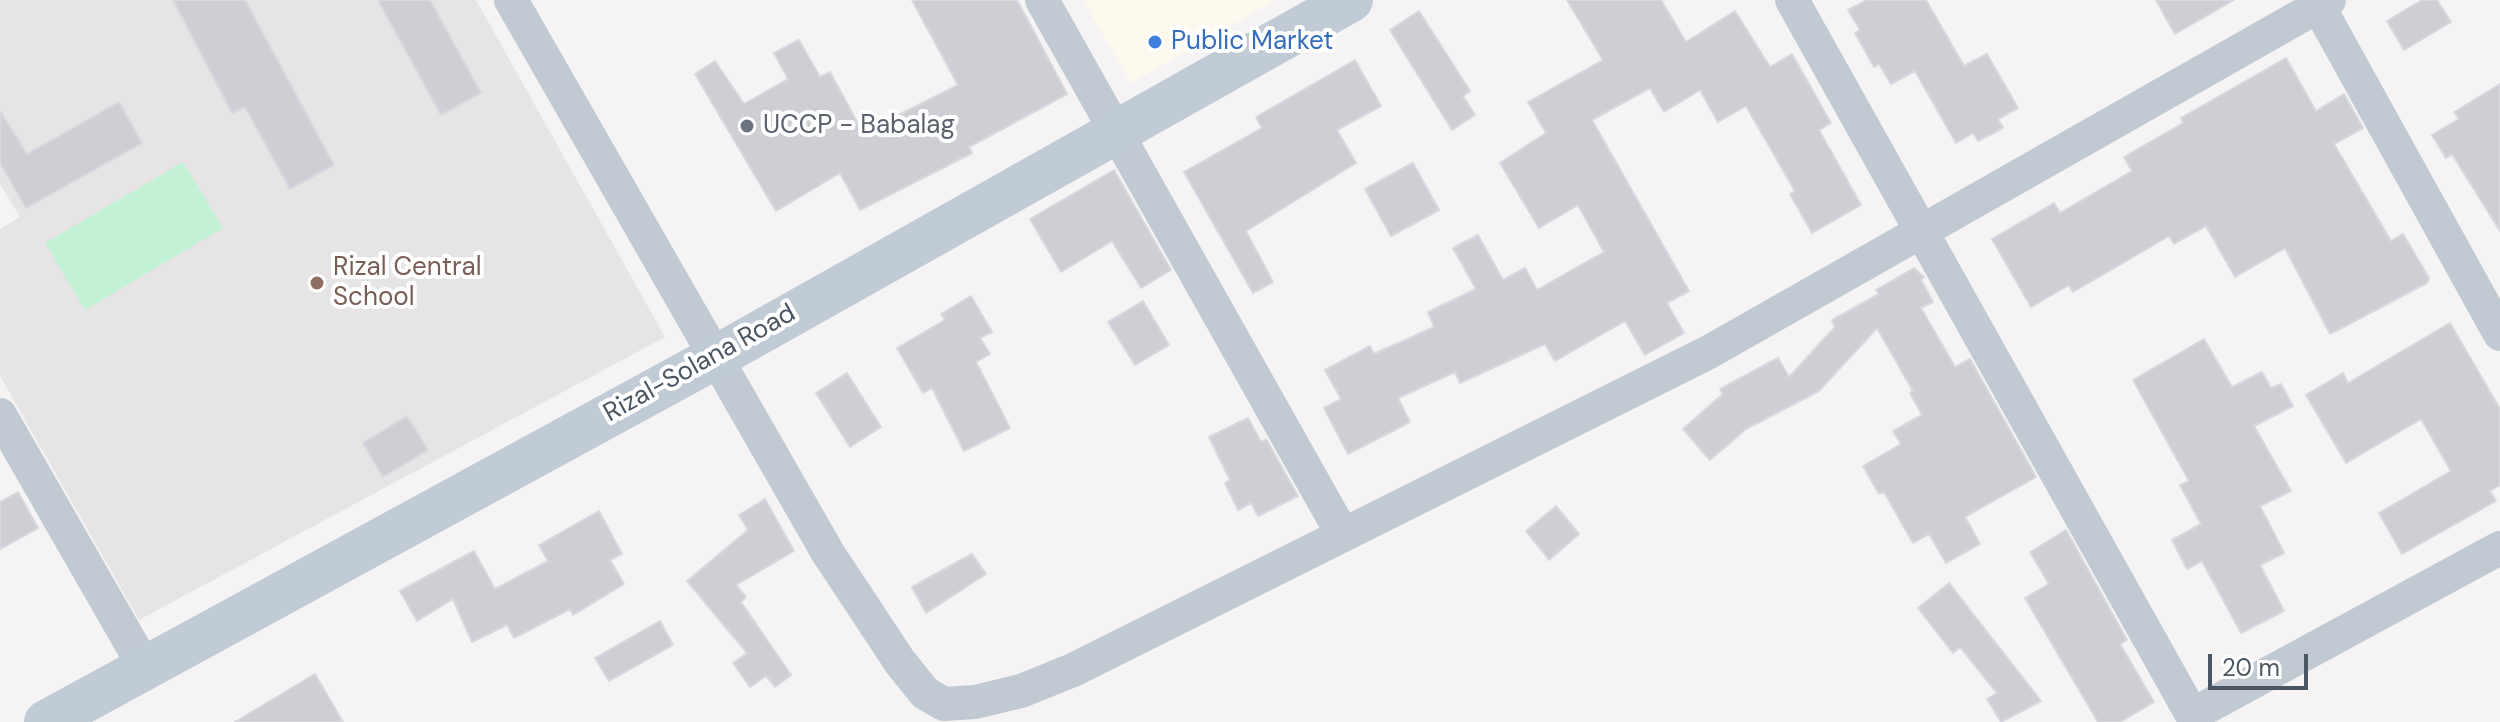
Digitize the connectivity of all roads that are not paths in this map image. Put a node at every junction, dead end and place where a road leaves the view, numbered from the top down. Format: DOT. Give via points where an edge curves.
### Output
graph roads {
  1 [pos="511,0"];
  2 [pos="1042,0"];
  3 [pos="1351,0"];
  4 [pos="1792,0"];
  5 [pos="2321,2"];
  6 [pos="1115,133"];
  7 [pos="1922,229"];
  8 [pos="2500,334"];
  9 [pos="716,357"];
  10 [pos="0,415"];
  11 [pos="1343,535"];
  12 [pos="2500,548"];
  13 [pos="144,666"];
  14 [pos="2194,719"];
  15 [pos="46,722"];
  1 -- 9 [label="street"];
  2 -- 6 [label="street"];
  3 -- 6 [label="main road, Rizal-Solana Road"];
  4 -- 7 [label="street"];
  5 -- 7 [label="street"];
  5 -- 8 [label="street"];
  6 -- 9 [label="main road, Rizal-Solana Road"];
  6 -- 11 [label="street"];
  7 -- 11 [label="street" via="1709,352"];
  7 -- 14 [label="street"];
  9 -- 11 [label="street" via="864,609 925,693 944,704 1021,691 1073,670"];
  9 -- 13 [label="main road, Rizal-Solana Road"];
  10 -- 13 [label="street"];
  12 -- 14 [label="street"];
  13 -- 15 [label="main road, Rizal-Solana Road"];
}
